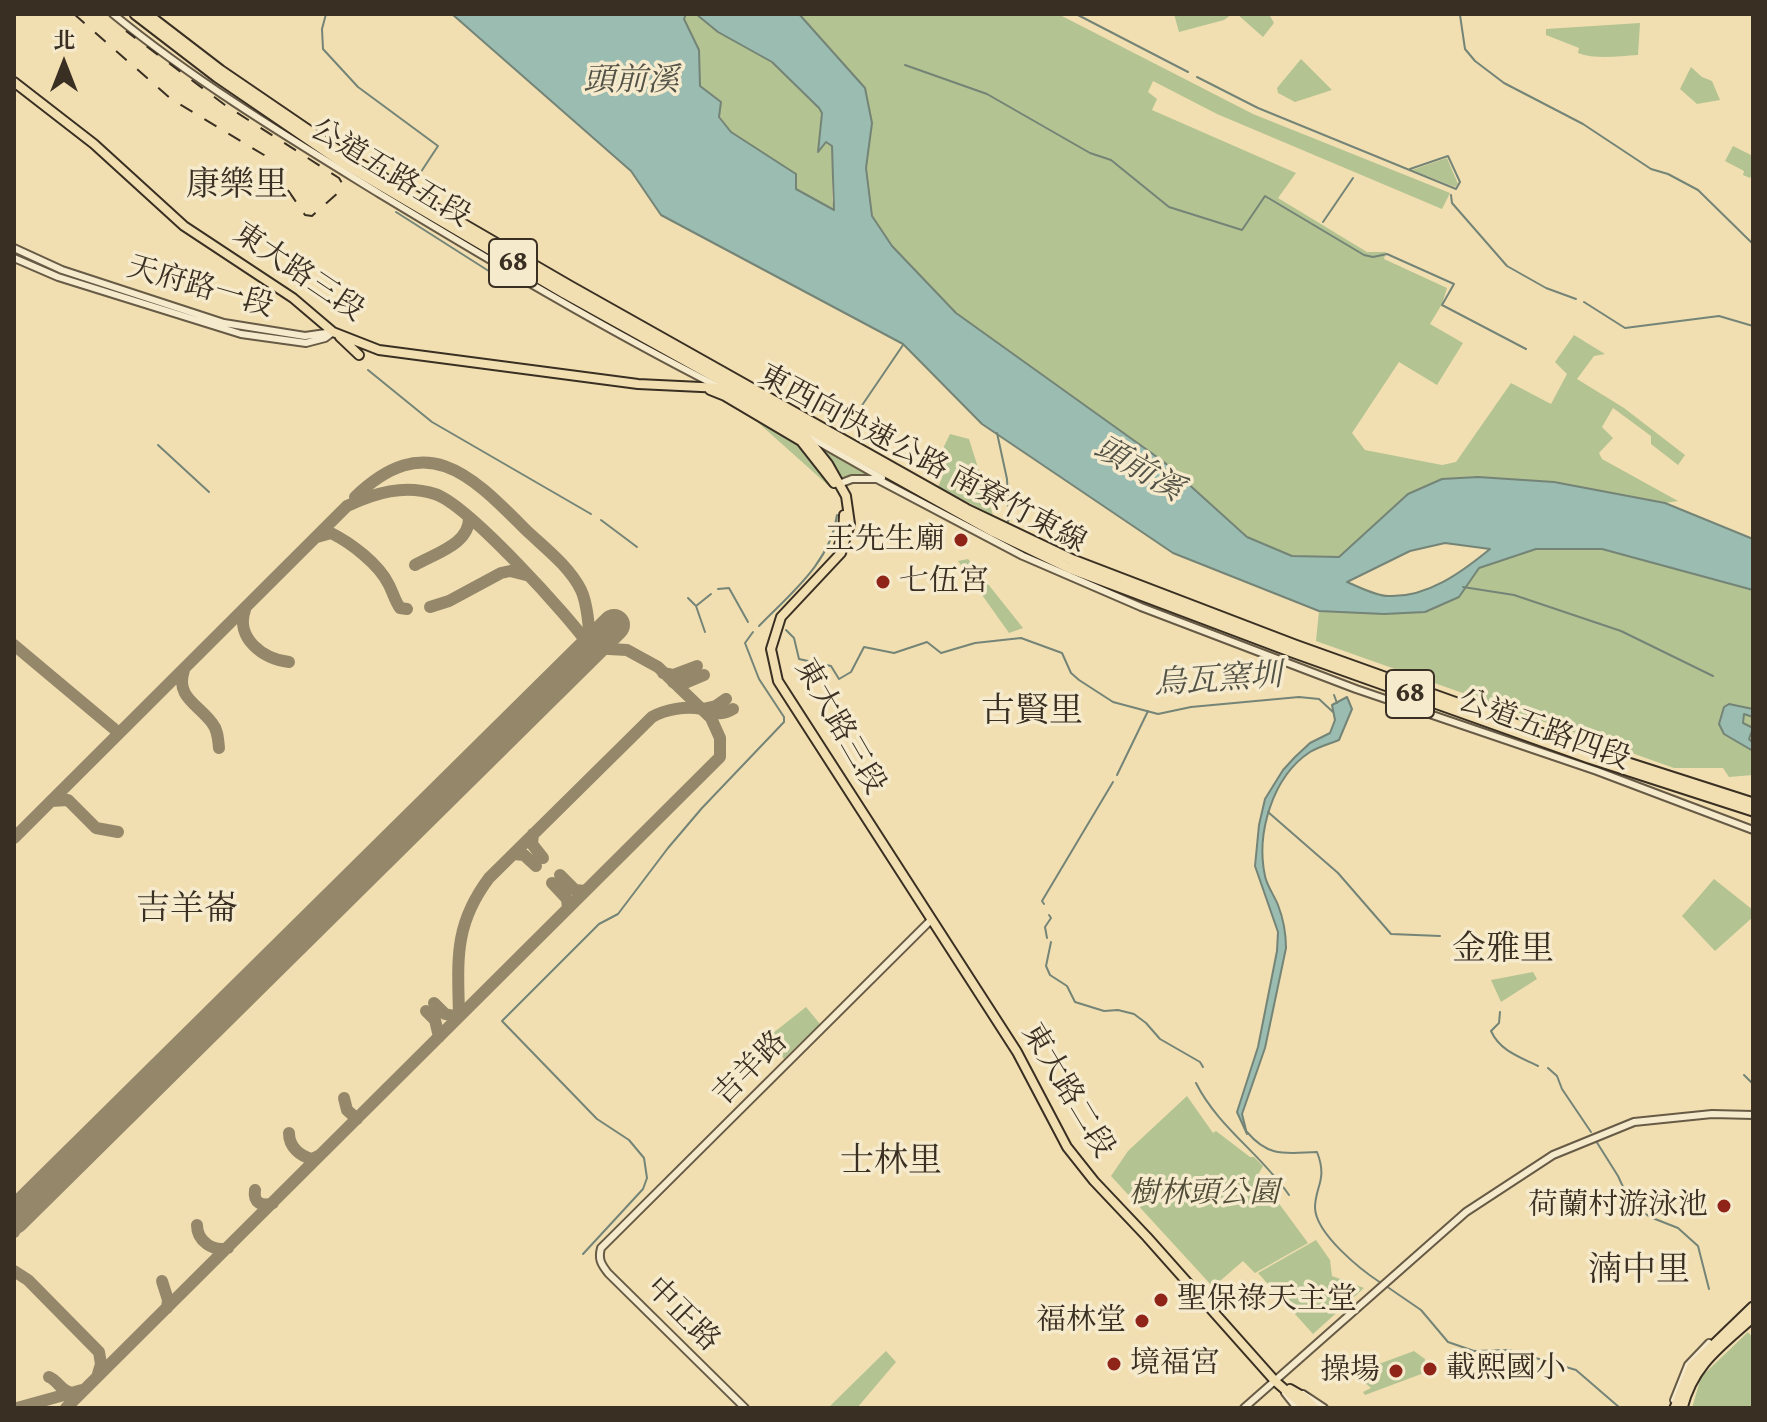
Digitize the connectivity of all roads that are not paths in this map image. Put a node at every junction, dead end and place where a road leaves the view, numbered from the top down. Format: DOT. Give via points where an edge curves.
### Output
graph roads {
  1 [pos="113,14"];
  2 [pos="135,14"];
  3 [pos="147,14"];
  4 [pos="14,82"];
  5 [pos="14,248"];
  6 [pos="14,258"];
  7 [pos="333,332"];
  8 [pos="359,355"];
  9 [pos="698,376"];
  10 [pos="722,388"];
  11 [pos="705,389"];
  12 [pos="804,434"];
  13 [pos="910,483"];
  14 [pos="838,485"];
  15 [pos="895,486"];
  16 [pos="1071,564"];
  17 [pos="1753,803"];
  18 [pos="1753,811"];
  19 [pos="1753,830"];
  20 [pos="931,920"];
  21 [pos="1753,1115"];
  22 [pos="601,1248"];
  23 [pos="1752,1305"];
  24 [pos="1753,1320"];
  25 [pos="1275,1381"];
  26 [pos="1679,1405"];
  27 [pos="745,1408"];
  28 [pos="1244,1408"];
  29 [pos="1297,1408"];
  30 [pos="1306,1408"];
  31 [pos="1315,1408"];
  32 [pos="1324,1408"];
  1 -- 9 [label="street, 公道五路五段" via="159,52 311,153"];
  2 -- 13 [label="highway, 東西向快速公路 南寮竹東線 / 68" via="343,163 564,293"];
  3 -- 13 [label="highway, 東西向快速公路 南寮竹東線 / 68" via="346,156"];
  4 -- 7 [label="main road, 東大路三段" via="94,144 184,226 293,298"];
  5 -- 7 [label="street, 天府路一段" via="62,270 224,323 305,336"];
  6 -- 7 [label="street, 天府路一段" via="58,277 241,334 306,343"];
  7 -- 8 [label="main road"];
  7 -- 11 [label="main road, 東大路三段" via="379,350"];
  9 -- 10 [label="street, 公道五路五段"];
  9 -- 11 [label="street"];
  10 -- 11 [label="main road, 東大路三段"];
  10 -- 12 [label="main road, 東大路三段"];
  11 -- 14 [label="main road, 東大路三段" via="801,441"];
  12 -- 14 [label="main road, 東大路三段"];
  12 -- 15 [label="street"];
  13 -- 16 [label="highway, 東西向快速公路 南寮竹東線 / 68"];
  14 -- 15 [label="street, 公道五路四段" via="877,479"];
  14 -- 20 [label="main road, 東大路三段" via="846,496 850,524 841,553 781,617 771,649 773,664 786,696"];
  15 -- 19 [label="street, 公道五路四段" via="1023,556 1141,607"];
  16 -- 17 [label="highway, 東西向快速公路 南寮竹東線 / 68" via="1591,751"];
  16 -- 18 [label="highway, 東西向快速公路 南寮竹東線 / 68" via="1292,652"];
  20 -- 22 [label="street, 吉羊路"];
  20 -- 25 [label="main road, 東大路二段" via="1017,1052 1067,1147"];
  21 -- 25 [label="street" via="1634,1122 1570,1147 1494,1192"];
  22 -- 27 [label="street, 中正路" via="599,1256 608,1273"];
  23 -- 26 [label="highway" via="1698,1357 1686,1375"];
  23 -- 26 [label="street" via="1688,1365"];
  24 -- 26 [label="highway" via="1697,1369"];
  25 -- 28 [label="street"];
  25 -- 29 [label="street, 東大路二段"];
  25 -- 30 [label="main road, 東大路二段"];
  25 -- 31 [label="main road, 東大路二段"];
  25 -- 32 [label="street, 東大路二段"];
}
